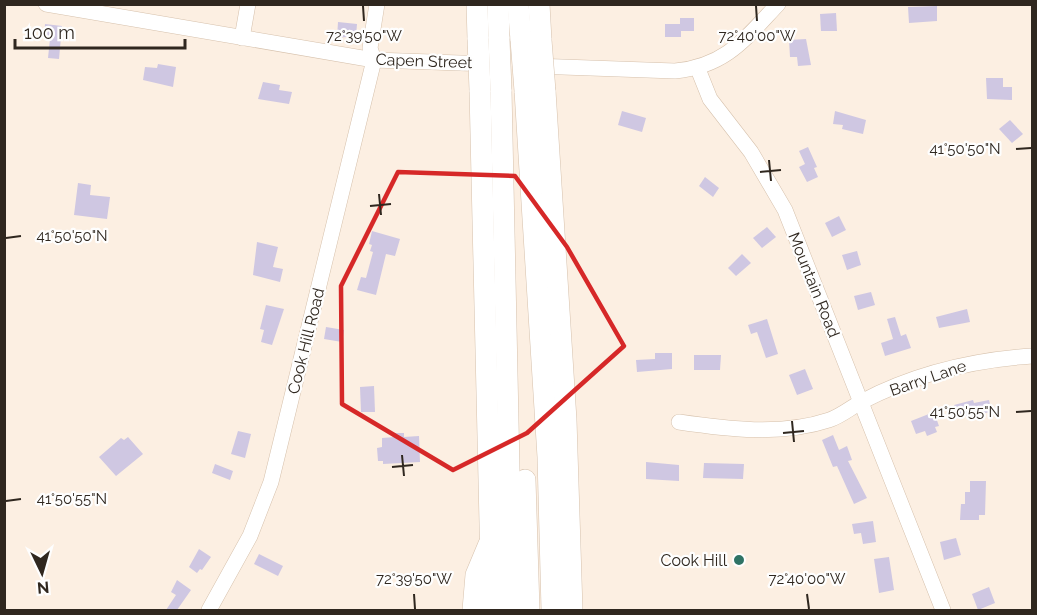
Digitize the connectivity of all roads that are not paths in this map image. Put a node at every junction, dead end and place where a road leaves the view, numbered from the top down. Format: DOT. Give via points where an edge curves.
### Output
graph roads {
  1 [pos="46,4"];
  2 [pos="248,4"];
  3 [pos="377,4"];
  4 [pos="477,4"];
  5 [pos="498,4"];
  6 [pos="518,4"];
  7 [pos="538,4"];
  8 [pos="778,4"];
  9 [pos="242,38"];
  10 [pos="489,39"];
  11 [pos="531,40"];
  12 [pos="374,60"];
  13 [pos="699,69"];
  14 [pos="490,90"];
  15 [pos="535,91"];
  16 [pos="505,265"];
  17 [pos="538,298"];
  18 [pos="1032,356"];
  19 [pos="861,402"];
  20 [pos="679,422"];
  21 [pos="492,538"];
  22 [pos="572,565"];
  23 [pos="209,610"];
  24 [pos="473,610"];
  25 [pos="492,610"];
  26 [pos="512,610"];
  27 [pos="529,610"];
  28 [pos="542,610"];
  29 [pos="552,610"];
  30 [pos="572,610"];
  31 [pos="585,610"];
  32 [pos="943,610"];
  1 -- 9 [label="street, Capen Street"];
  2 -- 9 [label="street"];
  3 -- 12 [label="street, Cook Hill Road" via="370,48"];
  4 -- 10 [label="highway"];
  5 -- 10 [label="highway"];
  6 -- 11 [label="highway"];
  7 -- 11 [label="highway"];
  8 -- 13 [label="street" via="727,54"];
  9 -- 12 [label="street, Capen Street"];
  10 -- 14 [label="highway, bridge"];
  11 -- 15 [label="highway, bridge"];
  12 -- 13 [label="street, Capen Street"];
  12 -- 23 [label="street, Cook Hill Road" via="271,482 250,536"];
  13 -- 19 [label="street, Mountain Road" via="710,99 751,152 785,210"];
  14 -- 16 [label="highway"];
  14 -- 21 [label="highway"];
  15 -- 17 [label="highway"];
  15 -- 22 [label="highway" via="565,409"];
  16 -- 26 [label="highway"];
  16 -- 27 [label="highway" via="523,444"];
  17 -- 28 [label="highway"];
  17 -- 29 [label="highway"];
  18 -- 19 [label="street, Barry Lane" via="962,364"];
  19 -- 20 [label="street, Barry Lane" via="829,420 776,430"];
  19 -- 32 [label="street, Mountain Road"];
  21 -- 24 [label="highway" via="478,569"];
  21 -- 25 [label="highway"];
  22 -- 30 [label="highway"];
  22 -- 31 [label="highway"];
}
